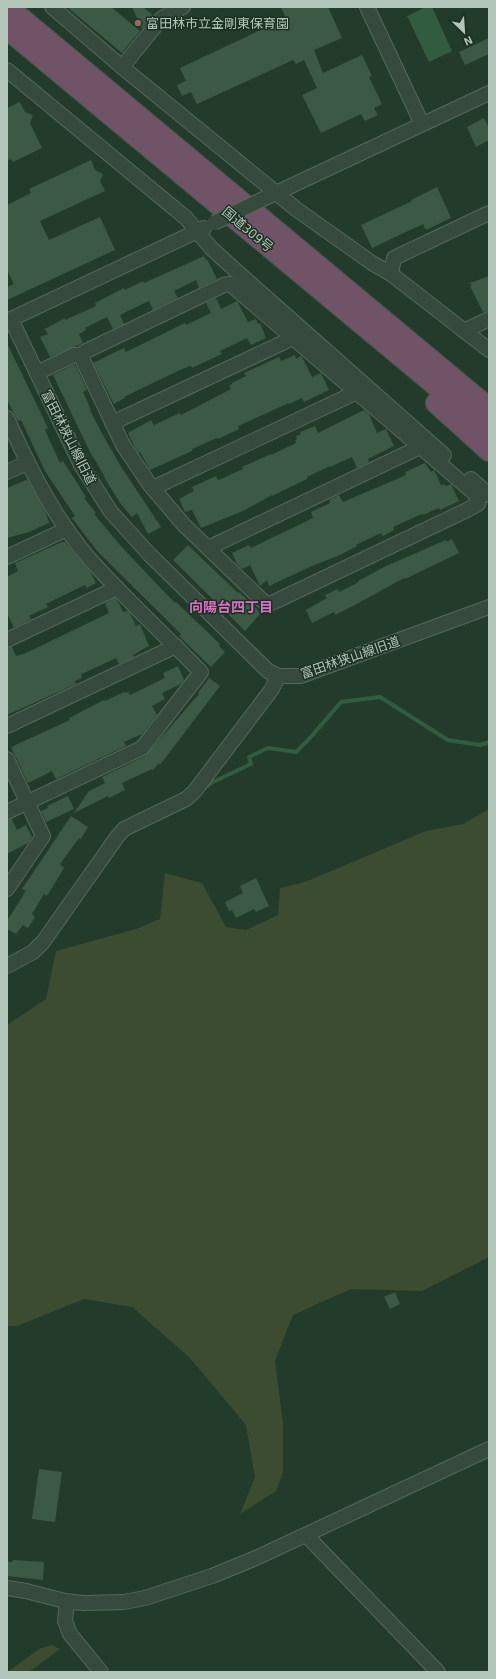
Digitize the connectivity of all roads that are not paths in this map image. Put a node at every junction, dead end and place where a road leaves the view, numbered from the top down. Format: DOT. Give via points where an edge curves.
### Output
graph roads {
  1 [pos="8,7"];
  2 [pos="52,7"];
  3 [pos="183,7"];
  4 [pos="367,7"];
  5 [pos="167,10"];
  6 [pos="7,29"];
  7 [pos="122,67"];
  8 [pos="7,70"];
  9 [pos="489,93"];
  10 [pos="422,124"];
  11 [pos="277,193"];
  12 [pos="489,213"];
  13 [pos="197,231"];
  14 [pos="391,274"];
  15 [pos="489,319"];
  16 [pos="9,320"];
  17 [pos="464,331"];
  18 [pos="293,338"];
  19 [pos="379,338"];
  20 [pos="407,340"];
  21 [pos="489,350"];
  22 [pos="83,355"];
  23 [pos="37,373"];
  24 [pos="357,392"];
  25 [pos="489,397"];
  26 [pos="489,408"];
  27 [pos="7,418"];
  28 [pos="112,423"];
  29 [pos="489,430"];
  30 [pos="420,447"];
  31 [pos="489,451"];
  32 [pos="28,463"];
  33 [pos="7,472"];
  34 [pos="153,488"];
  35 [pos="489,495"];
  36 [pos="67,529"];
  37 [pos="208,548"];
  38 [pos="7,557"];
  39 [pos="117,588"];
  40 [pos="489,608"];
  41 [pos="7,640"];
  42 [pos="176,646"];
  43 [pos="278,676"];
  44 [pos="7,726"];
  45 [pos="7,759"];
  46 [pos="27,802"];
  47 [pos="7,812"];
  48 [pos="7,889"];
  49 [pos="7,966"];
  50 [pos="489,1449"];
  51 [pos="306,1535"];
  52 [pos="7,1588"];
  53 [pos="67,1602"];
  54 [pos="101,1672"];
  55 [pos="438,1672"];
  1 -- 20 [label="highway, 国道309号"];
  2 -- 7 [label="street"];
  3 -- 5 [label="street"];
  4 -- 10 [label="street"];
  5 -- 7 [label="street"];
  6 -- 19 [label="highway, 国道309号"];
  7 -- 11 [label="street"];
  8 -- 13 [label="street" via="186,218"];
  9 -- 10 [label="street"];
  10 -- 11 [label="street"];
  11 -- 13 [label="street, bridge"];
  11 -- 14 [label="street" via="296,209"];
  12 -- 14 [label="street" via="394,258"];
  13 -- 16 [label="street"];
  13 -- 35 [label="street" via="243,277"];
  14 -- 17 [label="street"];
  15 -- 17 [label="street"];
  16 -- 23 [label="street, 富田林狭山線旧道"];
  17 -- 21 [label="street"];
  18 -- 22 [label="street" via="230,284 84,352"];
  18 -- 24 [label="street"];
  18 -- 28 [label="street"];
  19 -- 29 [label="highway, 国道309号"];
  19 -- 31 [label="highway" via="391,362"];
  20 -- 25 [label="highway"];
  20 -- 26 [label="highway, 国道309号"];
  22 -- 23 [label="street" via="74,356"];
  22 -- 28 [label="street" via="84,363"];
  23 -- 43 [label="street, 富田林狭山線旧道" via="80,465 111,512 150,555 268,671"];
  24 -- 30 [label="street"];
  24 -- 34 [label="street"];
  27 -- 32 [label="street"];
  28 -- 34 [label="street"];
  30 -- 37 [label="street"];
  30 -- 37 [label="street" via="473,492 479,500 478,504 268,604"];
  32 -- 33 [label="street"];
  32 -- 36 [label="street"];
  34 -- 37 [label="street" via="184,525"];
  36 -- 38 [label="street"];
  36 -- 39 [label="street"];
  39 -- 41 [label="street"];
  39 -- 42 [label="street"];
  40 -- 43 [label="street, 富田林狭山線旧道" via="301,676"];
  42 -- 44 [label="street"];
  42 -- 46 [label="street" via="201,672 142,748"];
  43 -- 49 [label="street" via="272,689 194,792 186,799 124,829 43,942 33,952"];
  45 -- 46 [label="street"];
  46 -- 47 [label="street"];
  46 -- 48 [label="street" via="43,836"];
  50 -- 51 [label="street"];
  51 -- 53 [label="street" via="212,1576 145,1598 105,1603"];
  51 -- 55 [label="street"];
  52 -- 53 [label="street"];
  53 -- 54 [label="street" via="65,1621 70,1634"];
}
